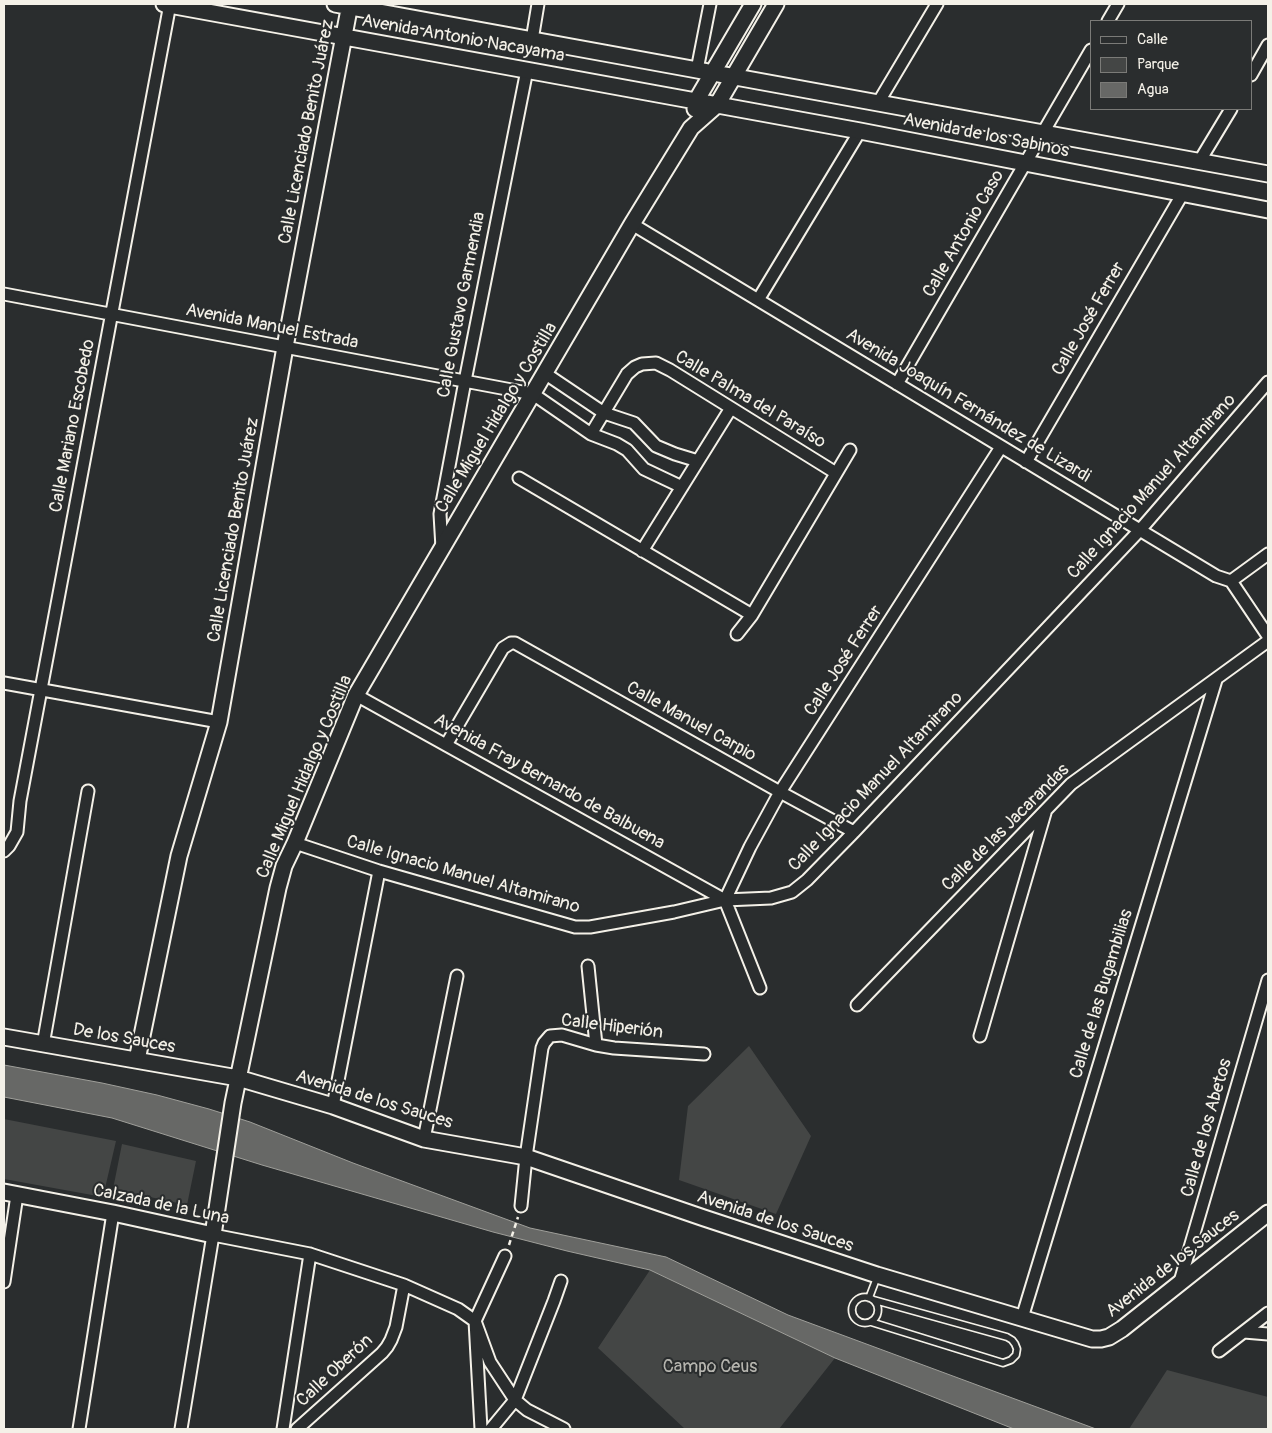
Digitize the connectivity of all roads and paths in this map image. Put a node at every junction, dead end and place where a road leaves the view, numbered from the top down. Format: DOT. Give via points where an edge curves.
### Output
graph roads {
  1 [pos="168,4"];
  2 [pos="538,4"];
  3 [pos="710,4"];
  4 [pos="753,4"];
  5 [pos="776,4"];
  6 [pos="937,4"];
  7 [pos="1118,4"];
  8 [pos="345,5"];
  9 [pos="1109,20"];
  10 [pos="344,37"];
  11 [pos="532,40"];
  12 [pos="1268,45"];
  13 [pos="1090,52"];
  14 [pos="526,70"];
  15 [pos="697,70"];
  16 [pos="713,73"];
  17 [pos="1252,73"];
  18 [pos="734,76"];
  19 [pos="696,101"];
  20 [pos="878,103"];
  21 [pos="717,105"];
  22 [pos="1230,110"];
  23 [pos="691,128"];
  24 [pos="860,131"];
  25 [pos="1043,132"];
  26 [pos="1026,162"];
  27 [pos="1199,162"];
  28 [pos="1268,174"];
  29 [pos="1183,194"];
  30 [pos="1268,210"];
  31 [pos="632,224"];
  32 [pos="4,294"];
  33 [pos="758,300"];
  34 [pos="112,315"];
  35 [pos="285,347"];
  36 [pos="546,374"];
  37 [pos="465,382"];
  38 [pos="1268,382"];
  39 [pos="898,384"];
  40 [pos="533,394"];
  41 [pos="732,408"];
  42 [pos="604,413"];
  43 [pos="590,434"];
  44 [pos="1001,447"];
  45 [pos="850,450"];
  46 [pos="698,462"];
  47 [pos="1026,462"];
  48 [pos="836,473"];
  49 [pos="519,478"];
  50 [pos="682,487"];
  51 [pos="1140,530"];
  52 [pos="442,548"];
  53 [pos="642,550"];
  54 [pos="1268,554"];
  55 [pos="1231,581"];
  56 [pos="752,615"];
  57 [pos="737,634"];
  58 [pos="1268,636"];
  59 [pos="1268,641"];
  60 [pos="1216,680"];
  61 [pos="4,683"];
  62 [pos="41,689"];
  63 [pos="356,695"];
  64 [pos="219,722"];
  65 [pos="446,745"];
  66 [pos="88,792"];
  67 [pos="780,792"];
  68 [pos="1046,811"];
  69 [pos="854,832"];
  70 [pos="295,843"];
  71 [pos="4,851"];
  72 [pos="379,871"];
  73 [pos="725,900"];
  74 [pos="588,966"];
  75 [pos="457,976"];
  76 [pos="1268,980"];
  77 [pos="760,988"];
  78 [pos="857,1005"];
  79 [pos="980,1036"];
  80 [pos="4,1037"];
  81 [pos="43,1044"];
  82 [pos="596,1045"];
  83 [pos="704,1054"];
  84 [pos="137,1060"];
  85 [pos="238,1078"];
  86 [pos="333,1106"];
  87 [pos="424,1139"];
  88 [pos="526,1157"];
  89 [pos="10,1194"];
  90 [pos="521,1206"];
  91 [pos="113,1213"];
  92 [pos="1268,1213"];
  93 [pos="213,1235"];
  94 [pos="310,1254"];
  95 [pos="505,1256"];
  96 [pos="877,1275"];
  97 [pos="561,1281"];
  98 [pos="4,1282"];
  99 [pos="404,1285"];
  100 [pos="1179,1285"];
  101 [pos="871,1299"];
  102 [pos="1268,1313"];
  103 [pos="1022,1318"];
  104 [pos="475,1321"];
  105 [pos="871,1322"];
  106 [pos="1244,1332"];
  107 [pos="1268,1334"];
  108 [pos="1219,1351"];
  109 [pos="515,1400"];
  110 [pos="79,1429"];
  111 [pos="182,1429"];
  112 [pos="283,1429"];
  113 [pos="298,1429"];
  114 [pos="481,1429"];
  115 [pos="491,1429"];
  116 [pos="564,1429"];
  1 -- 10 [label="main road, Avenida Antonio Nacayama"];
  1 -- 34 [label="street, Calle Mariano Escobedo"];
  2 -- 11 [label="street"];
  3 -- 15 [label="street"];
  4 -- 16 [label="main road, Calle Miguel Hidalgo y Costilla"];
  5 -- 18 [label="main road, Calle Miguel Hidalgo y Costilla"];
  6 -- 20 [label="street"];
  7 -- 9 [label="street"];
  8 -- 10 [label="main road, Calle Licenciado Benito Juárez"];
  8 -- 11 [label="main road, Avenida Antonio Nacayama"];
  10 -- 14 [label="main road, Avenida Antonio Nacayama"];
  10 -- 35 [label="main road, Calle Licenciado Benito Juárez"];
  11 -- 15 [label="main road, Avenida Antonio Nacayama"];
  12 -- 17 [label="street"];
  13 -- 25 [label="street, Calle Antonio Caso"];
  14 -- 19 [label="main road, Avenida Antonio Nacayama"];
  14 -- 37 [label="street, Calle Gustavo Garmendia"];
  15 -- 16 [label="main road, Avenida Antonio Nacayama"];
  16 -- 18 [label="main road, Avenida de los Sabinos"];
  16 -- 19 [label="main road, Calle Miguel Hidalgo y Costilla"];
  18 -- 20 [label="main road, Avenida de los Sabinos"];
  18 -- 21 [label="main road, Calle Miguel Hidalgo y Costilla"];
  19 -- 21 [label="main road, Avenida de los Sabinos"];
  19 -- 23 [label="main road, Calle Miguel Hidalgo y Costilla"];
  20 -- 25 [label="main road, Avenida de los Sabinos"];
  21 -- 23 [label="main road, Calle Miguel Hidalgo y Costilla"];
  21 -- 24 [label="main road, Avenida de los Sabinos"];
  22 -- 27 [label="street"];
  23 -- 31 [label="main road, Calle Miguel Hidalgo y Costilla"];
  24 -- 26 [label="main road, Avenida de los Sabinos"];
  24 -- 33 [label="street"];
  25 -- 26 [label="street, Calle Antonio Caso"];
  25 -- 27 [label="main road, Avenida de los Sabinos"];
  26 -- 29 [label="main road, Avenida de los Sabinos"];
  26 -- 39 [label="street, Calle Antonio Caso"];
  27 -- 28 [label="main road, Avenida de los Sabinos"];
  29 -- 30 [label="main road, Avenida de los Sabinos"];
  29 -- 47 [label="street, Calle José Ferrer"];
  31 -- 33 [label="street, Avenida Joaquín Fernández de Lizardi"];
  31 -- 36 [label="main road, Calle Miguel Hidalgo y Costilla"];
  32 -- 34 [label="street, Avenida Manuel Estrada"];
  33 -- 39 [label="street, Avenida Joaquín Fernández de Lizardi"];
  34 -- 35 [label="street, Avenida Manuel Estrada"];
  34 -- 62 [label="street, Calle Mariano Escobedo"];
  35 -- 37 [label="street, Avenida Manuel Estrada"];
  35 -- 64 [label="main road, Calle Licenciado Benito Juárez"];
  36 -- 40 [label="main road, Calle Miguel Hidalgo y Costilla"];
  36 -- 42 [label="street"];
  37 -- 40 [label="street, Avenida Manuel Estrada"];
  37 -- 52 [label="street, Calle Gustavo Garmendia" via="440,514"];
  38 -- 51 [label="street, Calle Ignacio Manuel Altamirano"];
  39 -- 44 [label="street, Avenida Joaquín Fernández de Lizardi"];
  40 -- 43 [label="street"];
  40 -- 52 [label="main road, Calle Miguel Hidalgo y Costilla"];
  41 -- 42 [label="street, Calle Palma del Paraíso" via="670,370 648,363 627,374"];
  41 -- 46 [label="street"];
  41 -- 48 [label="street, Calle Palma del Paraíso"];
  42 -- 43 [label="street, Calle Palma del Paraíso"];
  42 -- 46 [label="street" via="634,423 652,442 665,450"];
  43 -- 50 [label="street" via="622,447 644,469"];
  44 -- 47 [label="street, Avenida Joaquín Fernández de Lizardi"];
  44 -- 67 [label="street, Calle José Ferrer"];
  45 -- 48 [label="street"];
  46 -- 50 [label="street"];
  47 -- 51 [label="street, Avenida Joaquín Fernández de Lizardi"];
  48 -- 56 [label="street"];
  49 -- 53 [label="street"];
  50 -- 53 [label="street"];
  51 -- 55 [label="street, Avenida Joaquín Fernández de Lizardi" via="1216,576"];
  51 -- 69 [label="street, Calle Ignacio Manuel Altamirano"];
  52 -- 63 [label="main road, Calle Miguel Hidalgo y Costilla"];
  53 -- 56 [label="street"];
  54 -- 55 [label="street"];
  55 -- 58 [label="street"];
  56 -- 57 [label="street"];
  59 -- 60 [label="street, Calle de las Jacarandas"];
  60 -- 68 [label="street, Calle de las Jacarandas" via="1071,784"];
  60 -- 103 [label="street, Calle de las Bugambilias"];
  61 -- 62 [label="street"];
  62 -- 64 [label="street"];
  62 -- 71 [label="street, Calle Mariano Escobedo" via="17,832"];
  63 -- 65 [label="street, Avenida Fray Bernardo de Balbuena"];
  63 -- 70 [label="main road, Calle Miguel Hidalgo y Costilla"];
  64 -- 84 [label="main road, Calle Licenciado Benito Juárez" via="179,856"];
  65 -- 67 [label="street, Calle Manuel Carpio" via="504,648 515,643"];
  65 -- 73 [label="street, Avenida Fray Bernardo de Balbuena"];
  66 -- 81 [label="street"];
  67 -- 69 [label="street, Calle Manuel Carpio"];
  67 -- 73 [label="street, Calle José Ferrer"];
  68 -- 78 [label="street, Calle de las Jacarandas"];
  68 -- 79 [label="street"];
  69 -- 73 [label="street, Calle Ignacio Manuel Altamirano" via="792,892 771,898"];
  70 -- 72 [label="street, Calle Ignacio Manuel Altamirano"];
  70 -- 85 [label="main road, Calle Miguel Hidalgo y Costilla" via="278,888"];
  72 -- 73 [label="street, Calle Ignacio Manuel Altamirano" via="575,927 664,914"];
  72 -- 86 [label="street"];
  73 -- 77 [label="street"];
  74 -- 82 [label="street"];
  75 -- 87 [label="street"];
  76 -- 100 [label="street, Calle de los Abetos"];
  80 -- 81 [label="main road, De los Sauces"];
  81 -- 84 [label="main road, De los Sauces"];
  82 -- 83 [label="street, Calle Hiperión"];
  82 -- 88 [label="street, Calle Hiperión" via="558,1035 550,1036 544,1043"];
  84 -- 85 [label="main road, De los Sauces"];
  85 -- 86 [label="main road, Avenida de los Sauces"];
  85 -- 93 [label="main road, Calle Miguel Hidalgo y Costilla"];
  86 -- 87 [label="main road, Avenida de los Sauces"];
  87 -- 88 [label="main road, Avenida de los Sauces"];
  88 -- 90 [label="street"];
  88 -- 96 [label="main road, Avenida de los Sauces"];
  89 -- 91 [label="main road, Calzada de la Luna"];
  89 -- 98 [label="street"];
  90 -- 95 [label="path"];
  91 -- 93 [label="main road, Calzada de la Luna"];
  91 -- 110 [label="street"];
  92 -- 100 [label="main road, Avenida de los Sauces"];
  93 -- 94 [label="street, Calzada de la Luna"];
  93 -- 111 [label="street, Calle Miguel Hidalgo y Costilla"];
  94 -- 99 [label="street"];
  94 -- 112 [label="street"];
  95 -- 104 [label="street"];
  96 -- 101 [label="lane"];
  96 -- 103 [label="main road, Avenida de los Sauces"];
  97 -- 109 [label="street"];
  99 -- 104 [label="street" via="458,1309"];
  99 -- 113 [label="street, Calle Oberón" via="396,1327 387,1347"];
  100 -- 103 [label="main road, Avenida de los Sauces" via="1122,1329 1105,1338 1092,1338"];
  101 -- 105 [label="lane" via="878,1310"];
  101 -- 105 [label="lane" via="859,1298 852,1306 856,1320 866,1324"];
  101 -- 105 [label="lane" via="1007,1337 1015,1344 1016,1355 1003,1362"];
  102 -- 106 [label="street"];
  104 -- 109 [label="street" via="490,1362"];
  104 -- 114 [label="street"];
  106 -- 107 [label="street"];
  106 -- 108 [label="street"];
  109 -- 115 [label="street"];
  109 -- 116 [label="street"];
}
